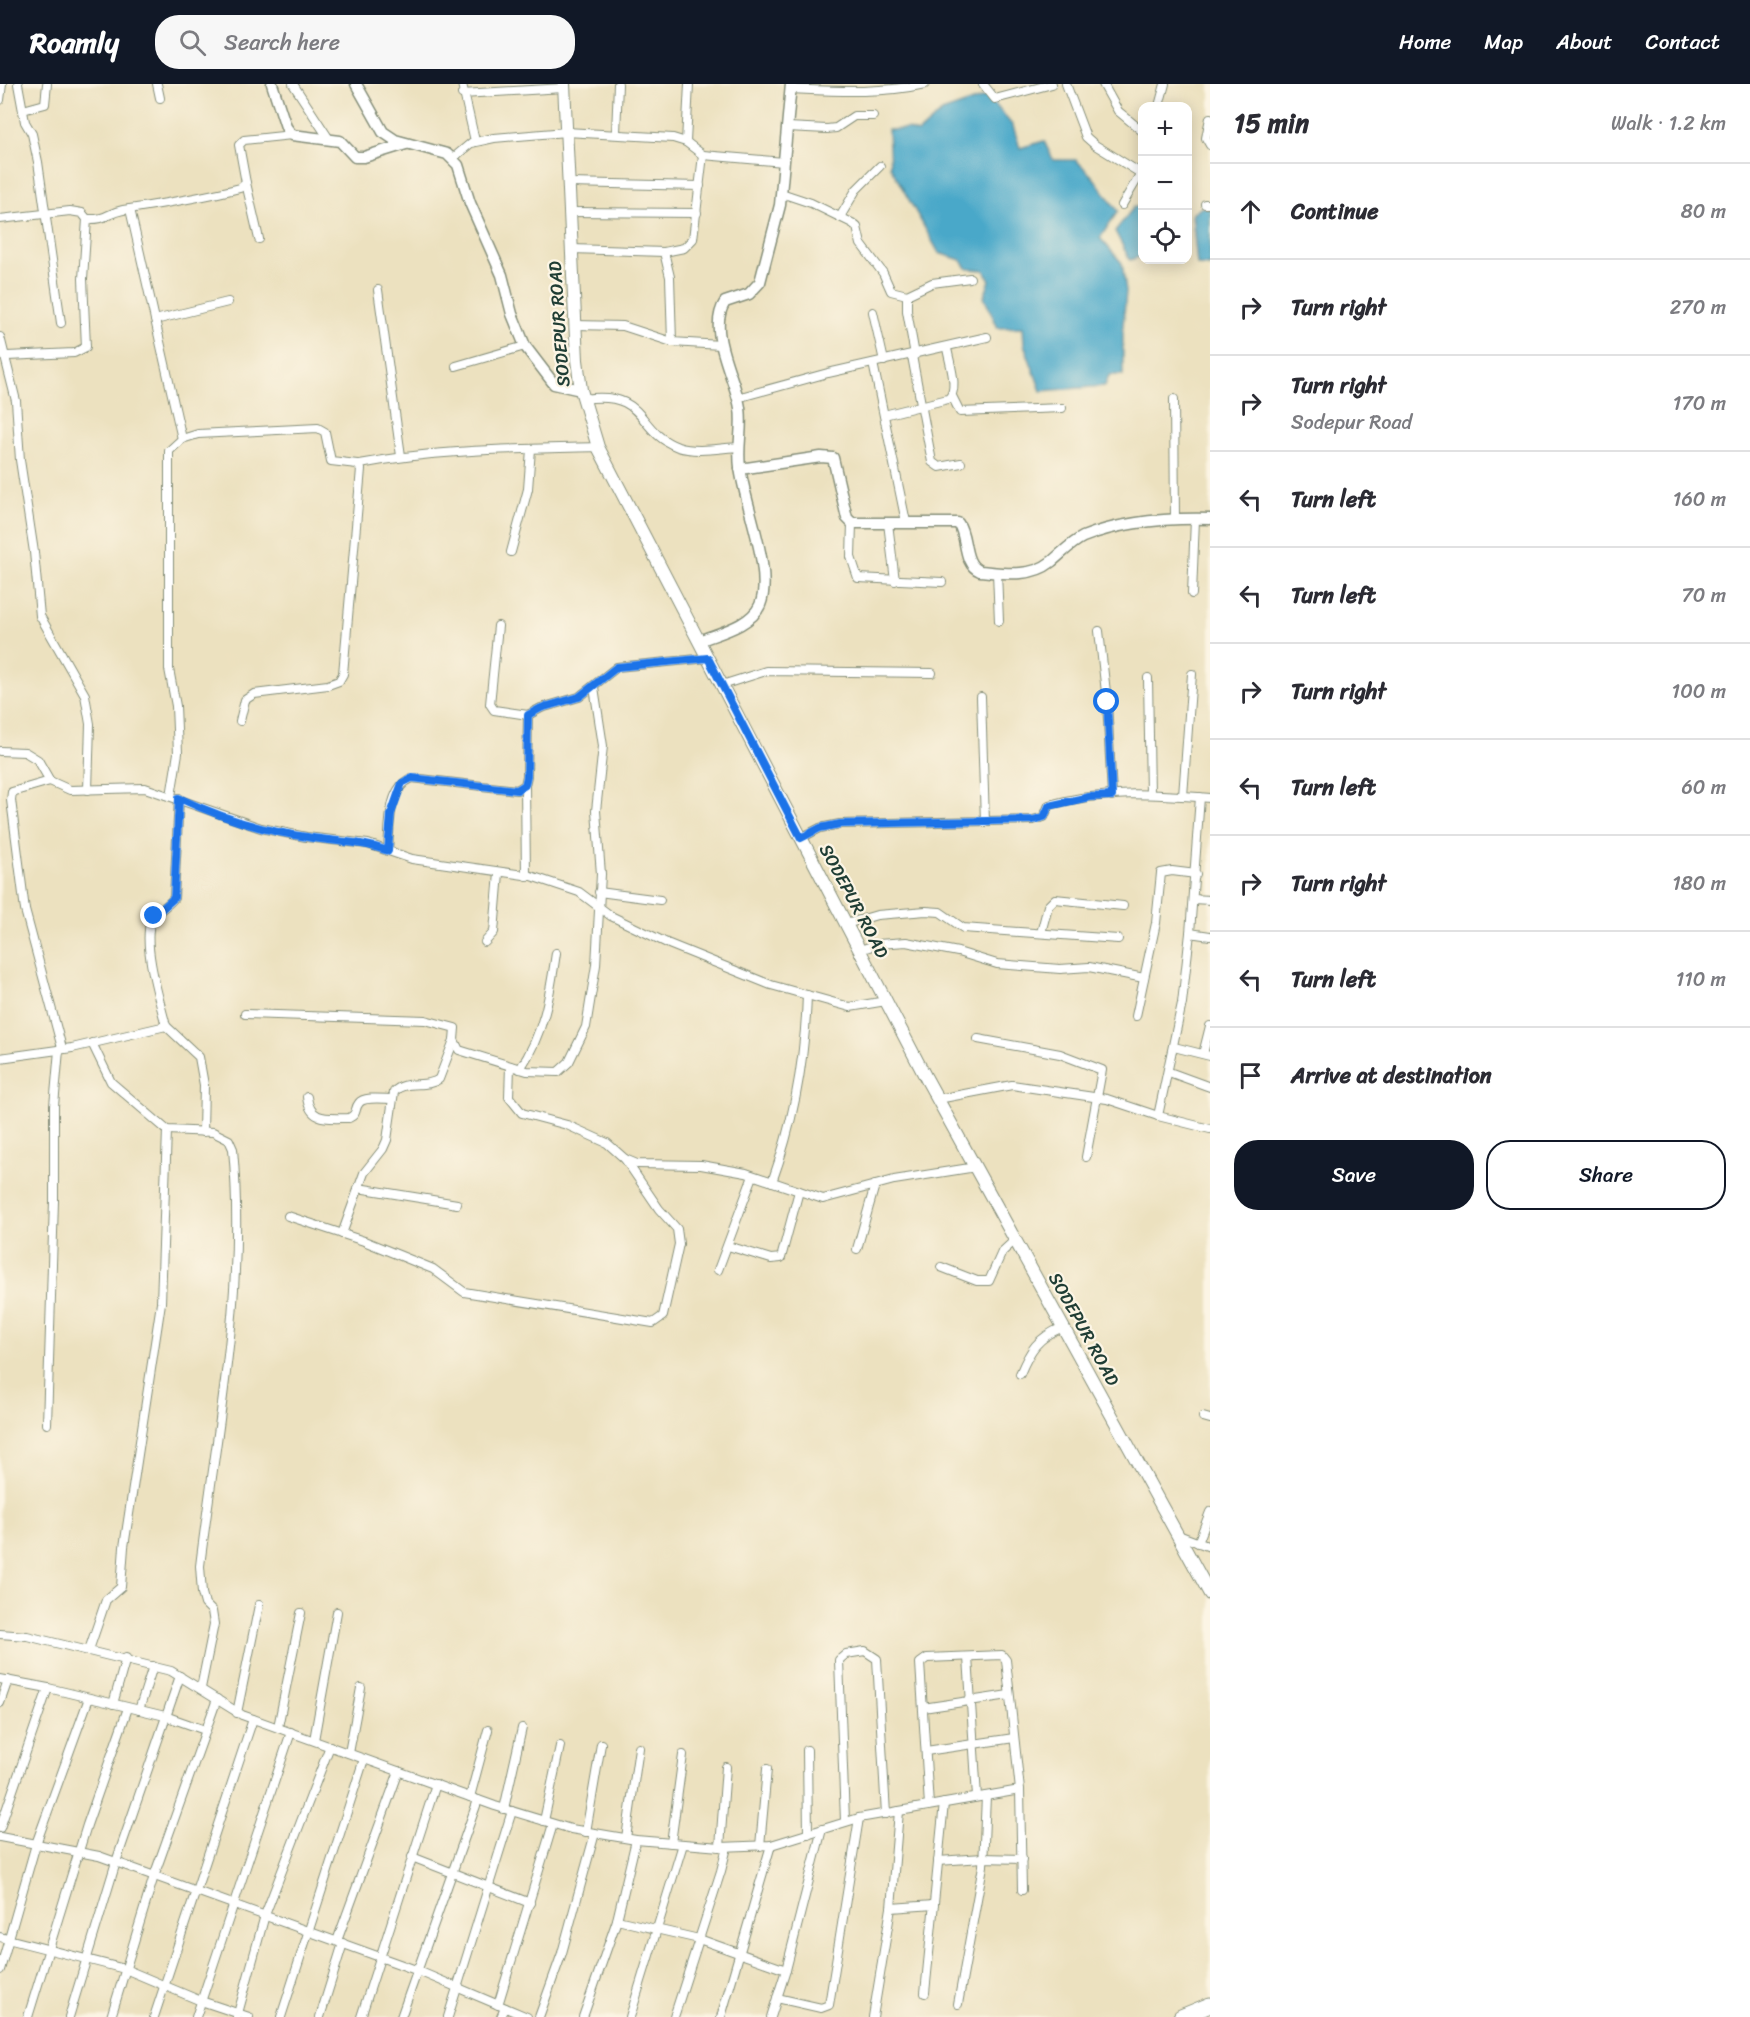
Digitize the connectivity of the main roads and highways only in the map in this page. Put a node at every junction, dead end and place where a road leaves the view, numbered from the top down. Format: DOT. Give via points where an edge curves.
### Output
graph roads {
  1 [pos="564,86"];
  2 [pos="1210,1594"];
  3 [pos="1210,2005"];
  4 [pos="1181,2017"];
  1 -- 2 [label="main road, SODEPUR ROAD" via="575,325 583,394 598,447 938,1099"];
  3 -- 4 [label="highway"];
}
